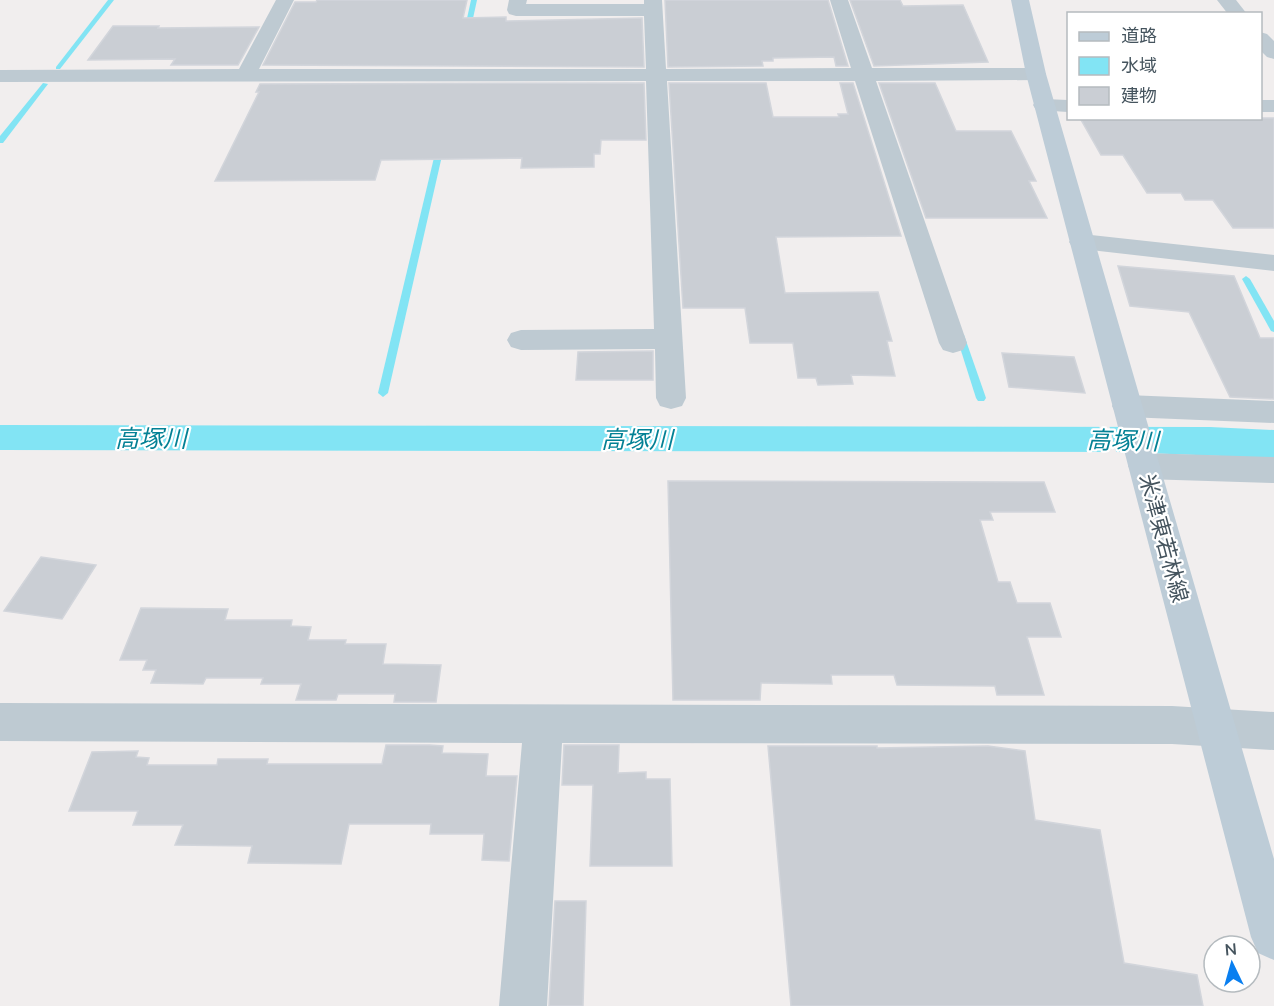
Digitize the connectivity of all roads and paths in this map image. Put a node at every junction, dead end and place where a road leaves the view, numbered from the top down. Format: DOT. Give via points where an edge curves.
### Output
graph roads {
  1 [pos="285,0"];
  2 [pos="518,0"];
  3 [pos="839,0"];
  4 [pos="1020,0"];
  5 [pos="1226,0"];
  6 [pos="653,5"];
  7 [pos="1236,12"];
  8 [pos="1262,40"];
  9 [pos="1274,53"];
  10 [pos="863,73"];
  11 [pos="1036,74"];
  12 [pos="656,75"];
  13 [pos="0,76"];
  14 [pos="245,77"];
  15 [pos="1056,105"];
  16 [pos="1082,242"];
  17 [pos="1274,263"];
  18 [pos="668,339"];
  19 [pos="521,340"];
  20 [pos="953,344"];
  21 [pos="671,398"];
  22 [pos="1129,411"];
  23 [pos="1274,412"];
  24 [pos="1143,463"];
  25 [pos="1274,470"];
  26 [pos="0,722"];
  27 [pos="543,723"];
  28 [pos="1216,728"];
  29 [pos="1274,731"];
  30 [pos="1274,937"];
  31 [pos="523,1006"];
  1 -- 14 [label="street"];
  2 -- 6 [label="street" via="516,10"];
  3 -- 10 [label="street"];
  4 -- 11 [label="main road, 米津東若林線"];
  5 -- 7 [label="street"];
  6 -- 12 [label="street"];
  8 -- 9 [label="street"];
  10 -- 11 [label="street"];
  10 -- 12 [label="street"];
  10 -- 20 [label="street"];
  11 -- 15 [label="main road, 米津東若林線"];
  12 -- 14 [label="street"];
  12 -- 18 [label="street"];
  13 -- 14 [label="street"];
  15 -- 16 [label="main road, 米津東若林線"];
  16 -- 17 [label="street"];
  16 -- 22 [label="main road, 米津東若林線"];
  18 -- 19 [label="street"];
  18 -- 21 [label="street"];
  22 -- 23 [label="street"];
  22 -- 24 [label="main road, 米津東若林線"];
  24 -- 25 [label="street"];
  24 -- 28 [label="main road, 米津東若林線"];
  26 -- 27 [label="street"];
  27 -- 28 [label="street"];
  27 -- 31 [label="street"];
  28 -- 29 [label="street"];
  28 -- 30 [label="main road, 米津東若林線"];
}
